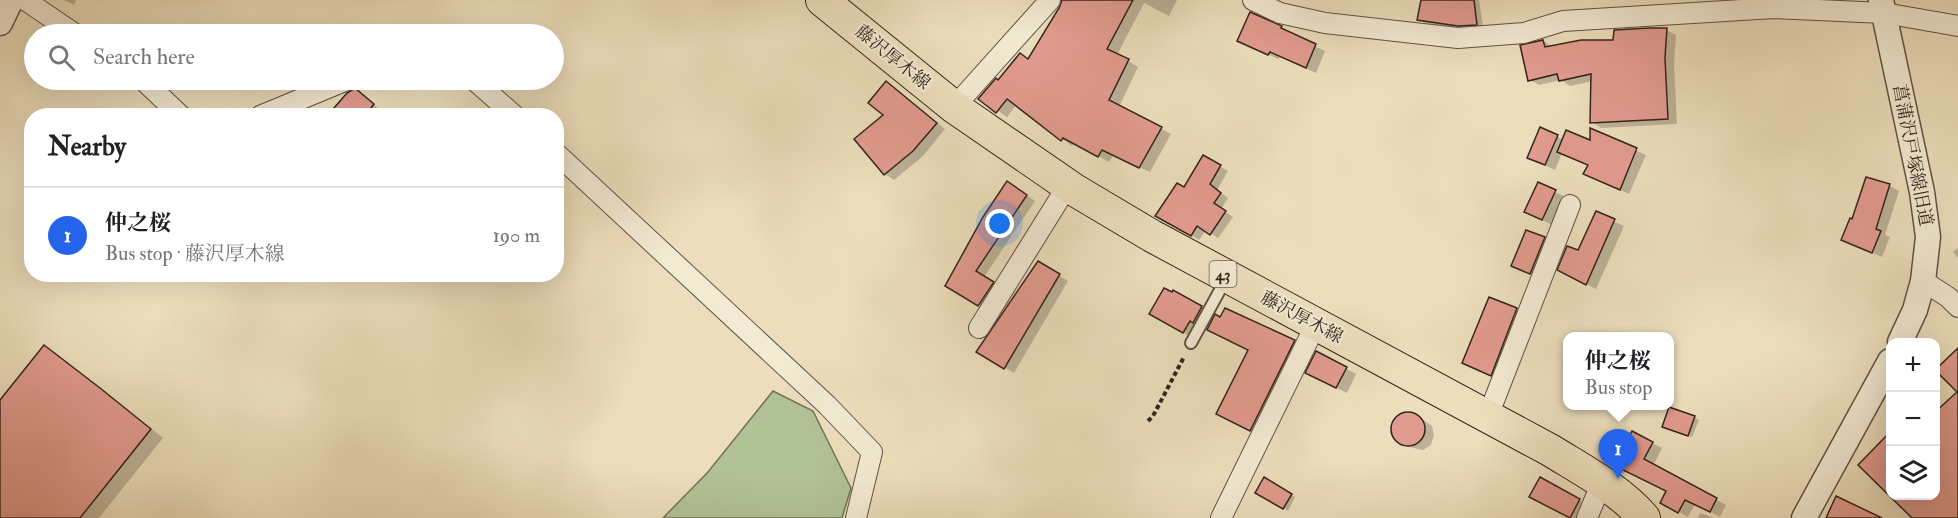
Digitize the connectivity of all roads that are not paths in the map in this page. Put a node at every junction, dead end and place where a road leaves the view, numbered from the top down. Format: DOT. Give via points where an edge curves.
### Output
graph roads {
  1 [pos="11,0"];
  2 [pos="25,0"];
  3 [pos="822,0"];
  4 [pos="1050,0"];
  5 [pos="1253,0"];
  6 [pos="1882,6"];
  7 [pos="0,23"];
  8 [pos="60,24"];
  9 [pos="1958,26"];
  10 [pos="154,90"];
  11 [pos="323,90"];
  12 [pos="485,90"];
  13 [pos="954,107"];
  14 [pos="173,108"];
  15 [pos="279,108"];
  16 [pos="505,108"];
  17 [pos="564,160"];
  18 [pos="1068,185"];
  19 [pos="1570,205"];
  20 [pos="1227,276"];
  21 [pos="1923,281"];
  22 [pos="1955,298"];
  23 [pos="1316,324"];
  24 [pos="979,328"];
  25 [pos="1902,338"];
  26 [pos="1191,343"];
  27 [pos="1886,368"];
  28 [pos="1488,416"];
  29 [pos="1602,482"];
  30 [pos="856,518"];
  31 [pos="1221,518"];
  32 [pos="1587,518"];
  33 [pos="1644,518"];
  34 [pos="1804,518"];
  1 -- 7 [label="street"];
  2 -- 8 [label="street"];
  3 -- 13 [label="main road, 藤沢厚木線 / 43"];
  4 -- 13 [label="street"];
  5 -- 6 [label="street" via="1280,13 1325,22 1458,38 1524,33 1563,21 1610,17"];
  6 -- 9 [label="street"];
  6 -- 21 [label="street, 菖蒲沢戸塚線旧道" via="1922,192 1928,237"];
  10 -- 14 [label="street"];
  11 -- 15 [label="street"];
  12 -- 16 [label="street"];
  13 -- 18 [label="main road, 藤沢厚木線 / 43"];
  17 -- 30 [label="street" via="827,405 872,452"];
  18 -- 20 [label="main road, 藤沢厚木線 / 43"];
  18 -- 24 [label="street"];
  19 -- 28 [label="street"];
  20 -- 23 [label="main road, 藤沢厚木線 / 43"];
  20 -- 26 [label="lane"];
  21 -- 22 [label="street"];
  21 -- 25 [label="street, 菖蒲沢戸塚線旧道" via="1916,310"];
  23 -- 28 [label="main road, 藤沢厚木線 / 43"];
  23 -- 31 [label="street"];
  27 -- 34 [label="street"];
  28 -- 29 [label="main road, 藤沢厚木線 / 43"];
  29 -- 32 [label="street"];
  29 -- 33 [label="main road, 藤沢厚木線 / 43"];
}
